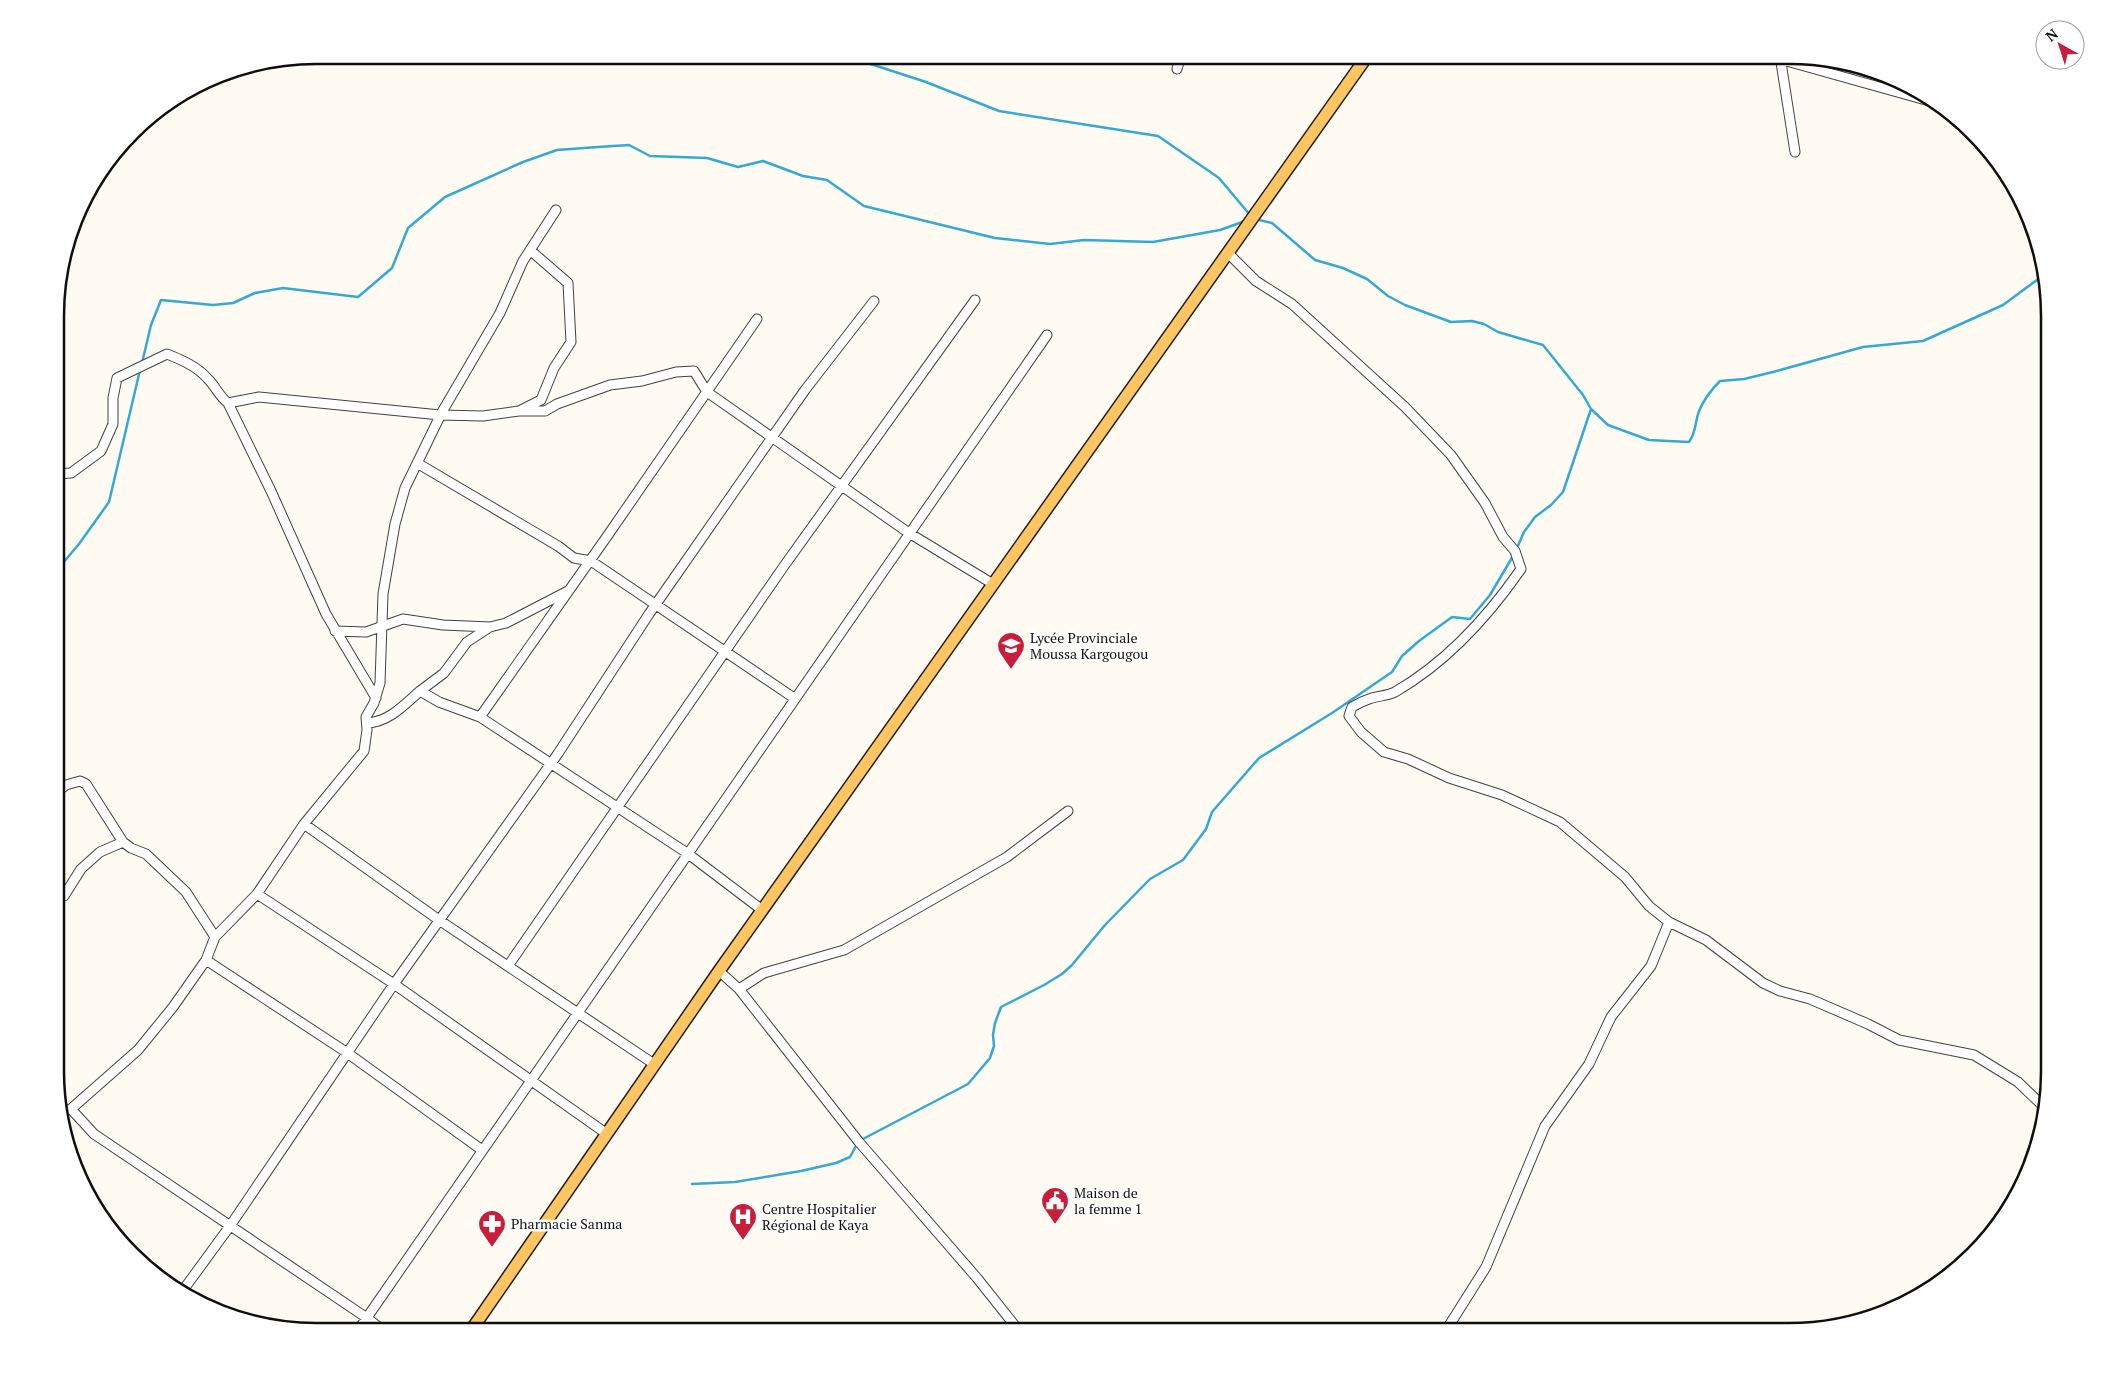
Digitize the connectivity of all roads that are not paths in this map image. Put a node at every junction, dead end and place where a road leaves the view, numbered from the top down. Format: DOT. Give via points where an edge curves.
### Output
graph roads {
  1 [pos="1179,64"];
  2 [pos="1362,64"];
  3 [pos="1781,64"];
  4 [pos="1804,64"];
  5 [pos="1177,70"];
  6 [pos="1913,96"];
  7 [pos="1795,152"];
  8 [pos="556,210"];
  9 [pos="530,250"];
  10 [pos="1228,253"];
  11 [pos="974,300"];
  12 [pos="874,301"];
  13 [pos="757,319"];
  14 [pos="1047,335"];
  15 [pos="707,392"];
  16 [pos="228,403"];
  17 [pos="519,411"];
  18 [pos="440,415"];
  19 [pos="773,437"];
  20 [pos="417,463"];
  21 [pos="64,474"];
  22 [pos="842,486"];
  23 [pos="909,533"];
  24 [pos="591,561"];
  25 [pos="993,584"];
  26 [pos="569,591"];
  27 [pos="656,605"];
  28 [pos="382,626"];
  29 [pos="490,627"];
  30 [pos="335,631"];
  31 [pos="725,652"];
  32 [pos="420,691"];
  33 [pos="376,698"];
  34 [pos="794,698"];
  35 [pos="480,717"];
  36 [pos="367,723"];
  37 [pos="551,764"];
  38 [pos="64,787"];
  39 [pos="617,807"];
  40 [pos="1068,810"];
  41 [pos="304,824"];
  42 [pos="123,842"];
  43 [pos="687,854"];
  44 [pos="257,894"];
  45 [pos="64,896"];
  46 [pos="762,910"];
  47 [pos="439,920"];
  48 [pos="1669,922"];
  49 [pos="215,937"];
  50 [pos="206,960"];
  51 [pos="508,966"];
  52 [pos="719,971"];
  53 [pos="394,984"];
  54 [pos="739,990"];
  55 [pos="577,1012"];
  56 [pos="346,1052"];
  57 [pos="654,1064"];
  58 [pos="530,1080"];
  59 [pos="2039,1102"];
  60 [pos="71,1109"];
  61 [pos="67,1110"];
  62 [pos="607,1134"];
  63 [pos="482,1150"];
  64 [pos="230,1226"];
  65 [pos="185,1287"];
  66 [pos="367,1318"];
  67 [pos="363,1323"];
  68 [pos="373,1323"];
  69 [pos="476,1323"];
  70 [pos="1013,1323"];
  71 [pos="1451,1323"];
  1 -- 5 [label="street"];
  2 -- 10 [label="main road"];
  3 -- 7 [label="street"];
  4 -- 6 [label="street"];
  8 -- 9 [label="street"];
  9 -- 17 [label="street" via="568,283 571,342 554,368 541,400"];
  9 -- 18 [label="street" via="500,313"];
  10 -- 25 [label="main road"];
  10 -- 48 [label="street" via="1256,281 1292,304 1405,407 1451,455 1515,551 1521,569 1497,604 1425,672 1393,693 1367,699 1352,707 1350,716 1355,725 1384,752 1502,795 1560,822 1625,877 1649,906"];
  11 -- 22 [label="street"];
  12 -- 19 [label="street"];
  13 -- 15 [label="street"];
  14 -- 23 [label="street"];
  15 -- 17 [label="street" via="694,371 676,372 610,385 557,404 545,412"];
  15 -- 19 [label="street"];
  15 -- 24 [label="street"];
  16 -- 18 [label="street" via="259,396"];
  16 -- 21 [label="street" via="196,368 167,354 117,378 113,424 100,451 71,473"];
  16 -- 30 [label="street"];
  17 -- 18 [label="street" via="483,416"];
  18 -- 20 [label="street"];
  19 -- 22 [label="street"];
  19 -- 27 [label="street"];
  20 -- 24 [label="street" via="574,558"];
  20 -- 28 [label="street" via="405,488 395,524 383,594"];
  22 -- 23 [label="street"];
  22 -- 31 [label="street"];
  23 -- 25 [label="street"];
  23 -- 34 [label="street"];
  24 -- 26 [label="street"];
  24 -- 27 [label="street"];
  25 -- 46 [label="main road"];
  26 -- 29 [label="street" via="506,623"];
  26 -- 35 [label="street"];
  27 -- 31 [label="street"];
  27 -- 37 [label="street"];
  28 -- 29 [label="street" via="403,619 443,626"];
  28 -- 30 [label="street" via="366,632"];
  28 -- 33 [label="street" via="380,683"];
  29 -- 32 [label="street" via="467,642 444,673"];
  30 -- 33 [label="street"];
  31 -- 34 [label="street"];
  31 -- 39 [label="street"];
  32 -- 35 [label="street" via="439,702"];
  32 -- 36 [label="street" via="379,723"];
  33 -- 36 [label="street" via="366,716"];
  34 -- 43 [label="street"];
  35 -- 37 [label="street"];
  36 -- 41 [label="street" via="364,751"];
  37 -- 39 [label="street"];
  37 -- 47 [label="street"];
  38 -- 42 [label="street" via="80,780 86,784"];
  39 -- 43 [label="street"];
  39 -- 51 [label="street"];
  40 -- 54 [label="street" via="1007,857 844,950 764,972"];
  41 -- 44 [label="street"];
  41 -- 47 [label="street"];
  42 -- 45 [label="street" via="100,852 87,863"];
  42 -- 49 [label="street" via="146,854 186,892"];
  43 -- 46 [label="street"];
  43 -- 55 [label="street"];
  44 -- 49 [label="street"];
  44 -- 53 [label="street"];
  46 -- 52 [label="main road"];
  47 -- 51 [label="street"];
  47 -- 53 [label="street"];
  48 -- 59 [label="street" via="1706,940 1763,983 1810,999 1898,1040 1974,1055 2018,1082"];
  48 -- 71 [label="street" via="1651,966 1611,1017 1589,1064 1545,1126 1486,1267"];
  49 -- 50 [label="street"];
  50 -- 56 [label="street"];
  50 -- 60 [label="street" via="138,1050"];
  51 -- 55 [label="street"];
  52 -- 54 [label="street"];
  52 -- 57 [label="main road"];
  53 -- 56 [label="street"];
  53 -- 58 [label="street"];
  54 -- 70 [label="street" via="859,1142"];
  55 -- 57 [label="street"];
  55 -- 58 [label="street"];
  56 -- 63 [label="street"];
  56 -- 64 [label="street"];
  57 -- 62 [label="main road"];
  58 -- 62 [label="street"];
  58 -- 63 [label="street"];
  60 -- 61 [label="street"];
  60 -- 64 [label="street" via="94,1134"];
  62 -- 69 [label="main road"];
  63 -- 66 [label="street"];
  64 -- 65 [label="street"];
  64 -- 66 [label="street"];
  66 -- 67 [label="street"];
  66 -- 68 [label="street"];
}
